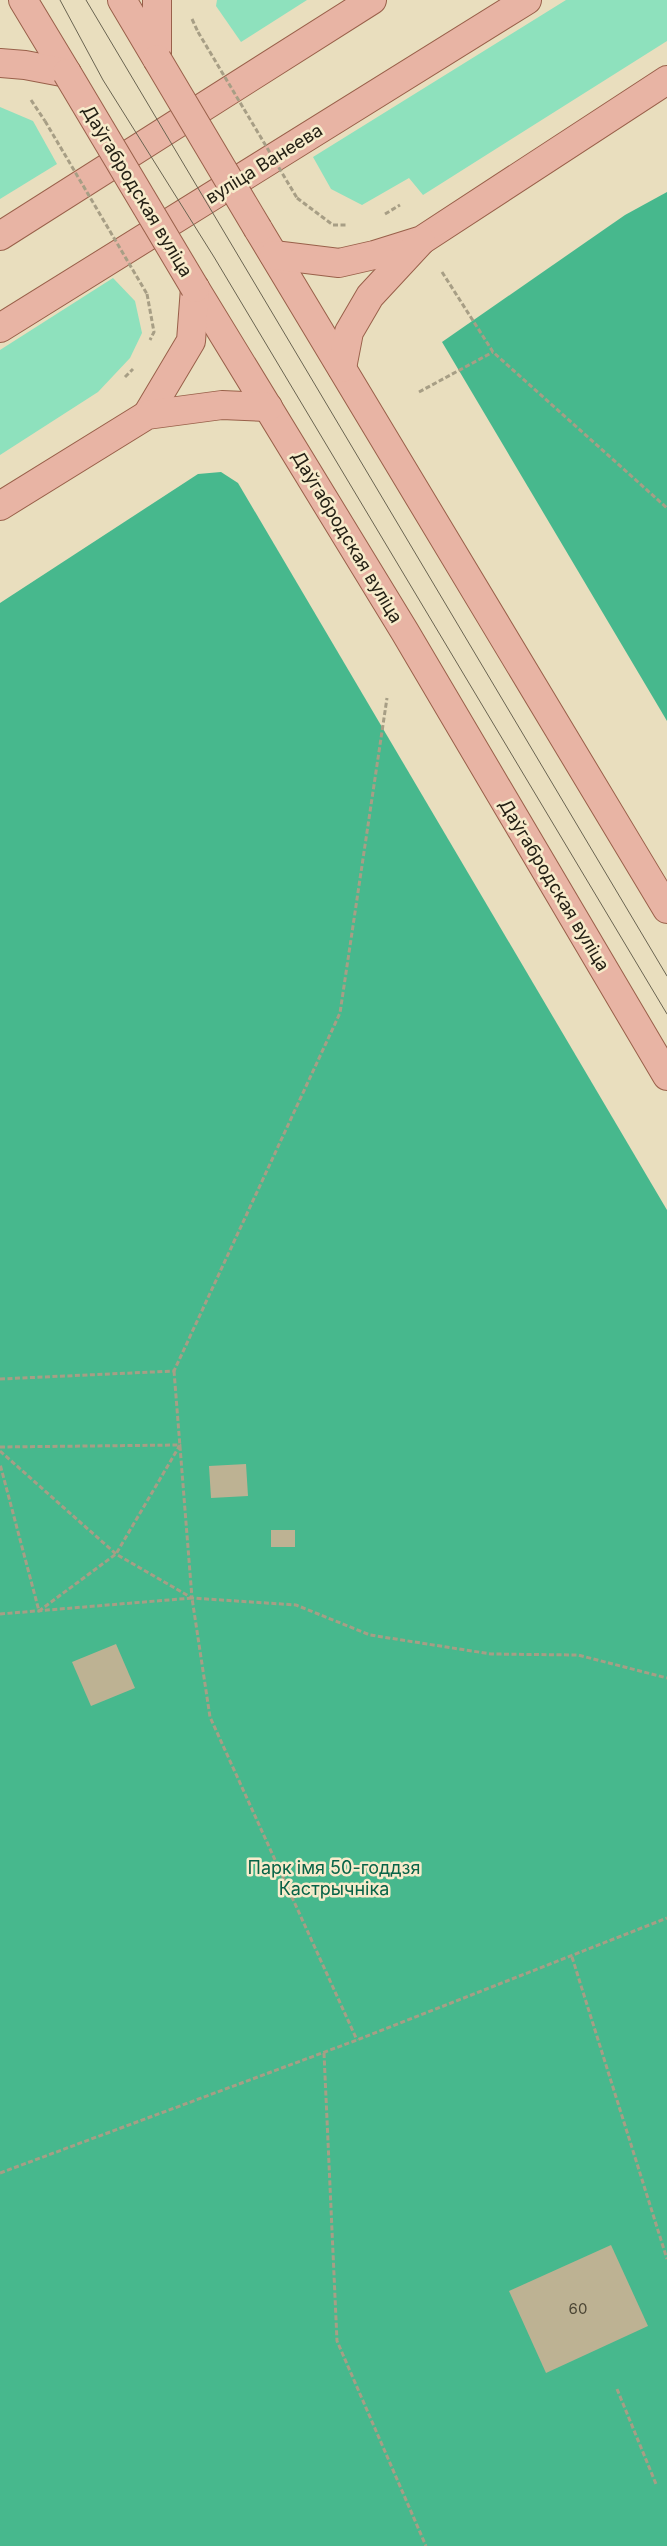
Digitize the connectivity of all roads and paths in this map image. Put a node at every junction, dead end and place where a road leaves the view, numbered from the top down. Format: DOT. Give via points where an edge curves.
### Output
graph roads {
  1 [pos="23,0"];
  2 [pos="122,0"];
  3 [pos="157,0"];
  4 [pos="372,0"];
  5 [pos="527,0"];
  6 [pos="198,32"];
  7 [pos="157,59"];
  8 [pos="0,62"];
  9 [pos="67,73"];
  10 [pos="667,80"];
  11 [pos="44,121"];
  12 [pos="400,205"];
  13 [pos="384,215"];
  14 [pos="350,225"];
  15 [pos="0,236"];
  16 [pos="422,240"];
  17 [pos="274,255"];
  18 [pos="442,272"];
  19 [pos="195,288"];
  20 [pos="0,328"];
  21 [pos="146,348"];
  22 [pos="493,352"];
  23 [pos="138,364"];
  24 [pos="342,368"];
  25 [pos="125,377"];
  26 [pos="419,392"];
  27 [pos="268,407"];
  28 [pos="147,416"];
  29 [pos="0,506"];
  30 [pos="667,508"];
  31 [pos="387,698"];
  32 [pos="667,909"];
  33 [pos="667,1076"];
  34 [pos="174,1371"];
  35 [pos="0,1379"];
  36 [pos="180,1445"];
  37 [pos="0,1447"];
  38 [pos="0,1451"];
  39 [pos="0,1464"];
  40 [pos="116,1554"];
  41 [pos="192,1598"];
  42 [pos="39,1611"];
  43 [pos="0,1614"];
  44 [pos="667,1678"];
  45 [pos="667,1918"];
  46 [pos="572,1957"];
  47 [pos="357,2040"];
  48 [pos="324,2053"];
  49 [pos="0,2173"];
  50 [pos="667,2259"];
  51 [pos="617,2389"];
  52 [pos="656,2484"];
  53 [pos="426,2546"];
  1 -- 9 [label="main road, Даўгабродская вуліца"];
  2 -- 7 [label="main road"];
  3 -- 7 [label="main road"];
  4 -- 15 [label="main road"];
  5 -- 20 [label="main road, вуліца Ванеева"];
  6 -- 14 [label="path, bridge" via="297,198 333,225"];
  7 -- 17 [label="main road, bridge"];
  8 -- 9 [label="main road"];
  9 -- 19 [label="main road, Даўгабродская вуліца, bridge"];
  10 -- 16 [label="main road"];
  11 -- 21 [label="path, bridge" via="147,294 154,332"];
  12 -- 13 [label="path"];
  16 -- 17 [label="main road" via="339,263"];
  16 -- 24 [label="main road" via="370,296 349,332"];
  17 -- 24 [label="main road"];
  18 -- 22 [label="path"];
  19 -- 27 [label="main road, Даўгабродская вуліца"];
  19 -- 28 [label="main road" via="192,341"];
  22 -- 26 [label="path"];
  22 -- 30 [label="path"];
  23 -- 25 [label="path"];
  24 -- 32 [label="main road"];
  27 -- 28 [label="main road" via="222,405"];
  27 -- 33 [label="main road, Даўгабродская вуліца" via="410,640"];
  28 -- 29 [label="main road"];
  31 -- 34 [label="path" via="340,1013"];
  34 -- 35 [label="path"];
  34 -- 36 [label="path"];
  36 -- 37 [label="path"];
  36 -- 40 [label="path"];
  36 -- 41 [label="path"];
  38 -- 40 [label="path"];
  39 -- 42 [label="path"];
  40 -- 41 [label="path"];
  40 -- 42 [label="path"];
  41 -- 42 [label="path"];
  41 -- 44 [label="path" via="296,1605 370,1635 491,1654 578,1655"];
  41 -- 47 [label="path" via="210,1717"];
  42 -- 43 [label="path"];
  45 -- 46 [label="path"];
  46 -- 47 [label="path"];
  46 -- 50 [label="path"];
  47 -- 48 [label="path"];
  48 -- 49 [label="path"];
  48 -- 53 [label="path" via="336,2341"];
  51 -- 52 [label="path"];
}
